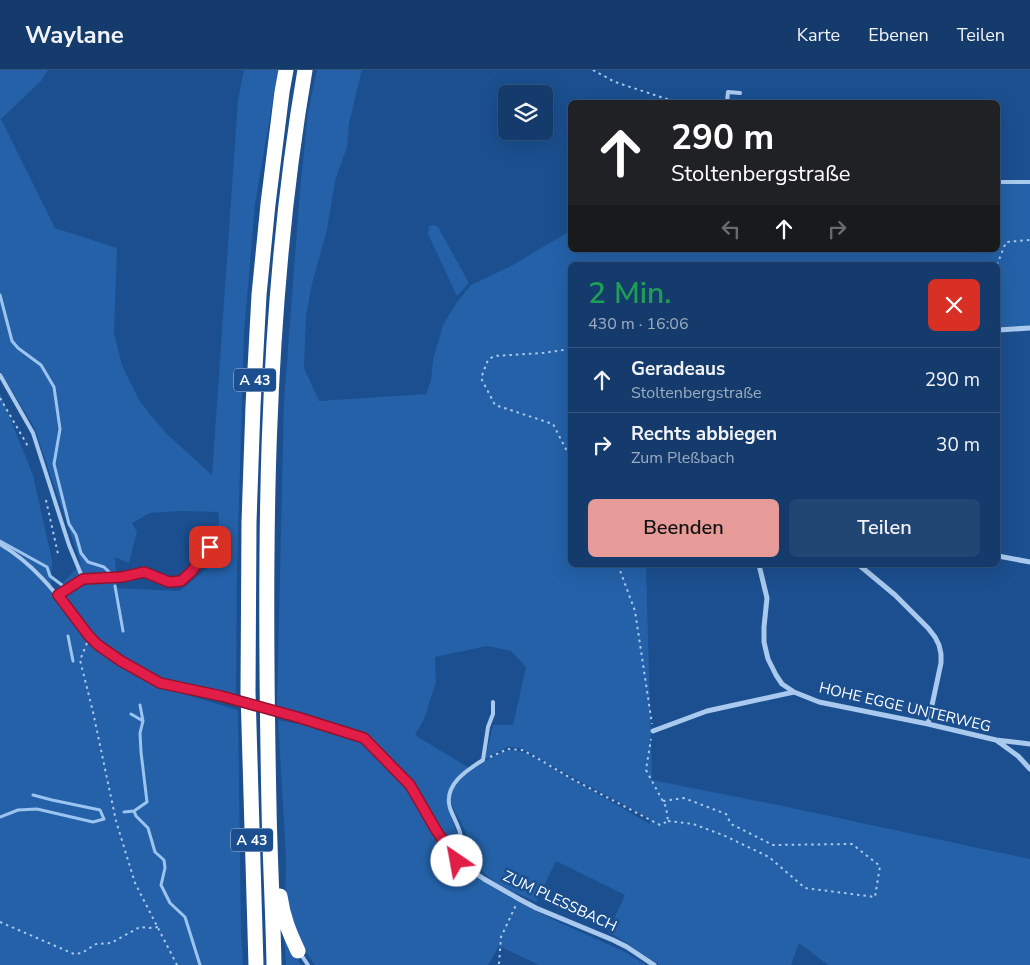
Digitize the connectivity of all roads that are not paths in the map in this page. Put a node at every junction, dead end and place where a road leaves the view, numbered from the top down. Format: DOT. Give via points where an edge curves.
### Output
graph roads {
  1 [pos="286,70"];
  2 [pos="305,70"];
  3 [pos="740,93"];
  4 [pos="727,100"];
  5 [pos="1000,182"];
  6 [pos="1030,182"];
  7 [pos="1030,328"];
  8 [pos="1000,330"];
  9 [pos="0,375"];
  10 [pos="0,544"];
  11 [pos="210,547"];
  12 [pos="1000,556"];
  13 [pos="1030,562"];
  14 [pos="759,567"];
  15 [pos="861,567"];
  16 [pos="83,579"];
  17 [pos="58,595"];
  18 [pos="89,636"];
  19 [pos="794,692"];
  20 [pos="493,702"];
  21 [pos="928,724"];
  22 [pos="653,731"];
  23 [pos="996,740"];
  24 [pos="1030,744"];
  25 [pos="1030,769"];
  26 [pos="269,809"];
  27 [pos="457,861"];
  28 [pos="298,951"];
  29 [pos="256,965"];
  30 [pos="274,965"];
  31 [pos="308,965"];
  32 [pos="654,965"];
  1 -- 29 [label="highway, A 43" via="264,242 252,424 248,692"];
  2 -- 26 [label="highway, A 43" via="283,234 268,458"];
  3 -- 4 [label="lane" via="728,92"];
  5 -- 6 [label="lane"];
  7 -- 8 [label="street"];
  9 -- 16 [label="lane" via="33,433"];
  10 -- 17 [label="lane" via="28,563"];
  11 -- 16 [label="lane" via="181,581 169,582 144,572"];
  12 -- 13 [label="street"];
  14 -- 19 [label="street, HOHE EGGE UNTERWEG" via="767,598 764,642 768,659 782,684"];
  15 -- 21 [label="street" via="906,605 936,637 941,663"];
  16 -- 17 [label="lane"];
  17 -- 18 [label="lane"];
  18 -- 27 [label="street, ZUM PLESSBACH, bridge" via="121,661 160,683 221,696 364,738 410,785"];
  19 -- 21 [label="street, HOHE EGGE UNTERWEG" via="820,702"];
  19 -- 22 [label="street" via="707,711"];
  20 -- 27 [label="lane" via="494,714 488,727 483,760 459,778 449,792 449,805 462,838"];
  21 -- 23 [label="street, HOHE EGGE UNTERWEG"];
  23 -- 24 [label="street"];
  23 -- 25 [label="street, HOHE EGGE UNTERWEG"];
  26 -- 28 [label="highway" via="282,911"];
  26 -- 30 [label="highway, A 43"];
  27 -- 32 [label="street, ZUM PLESSBACH" via="536,908 627,946"];
  28 -- 31 [label="lane"];
}
